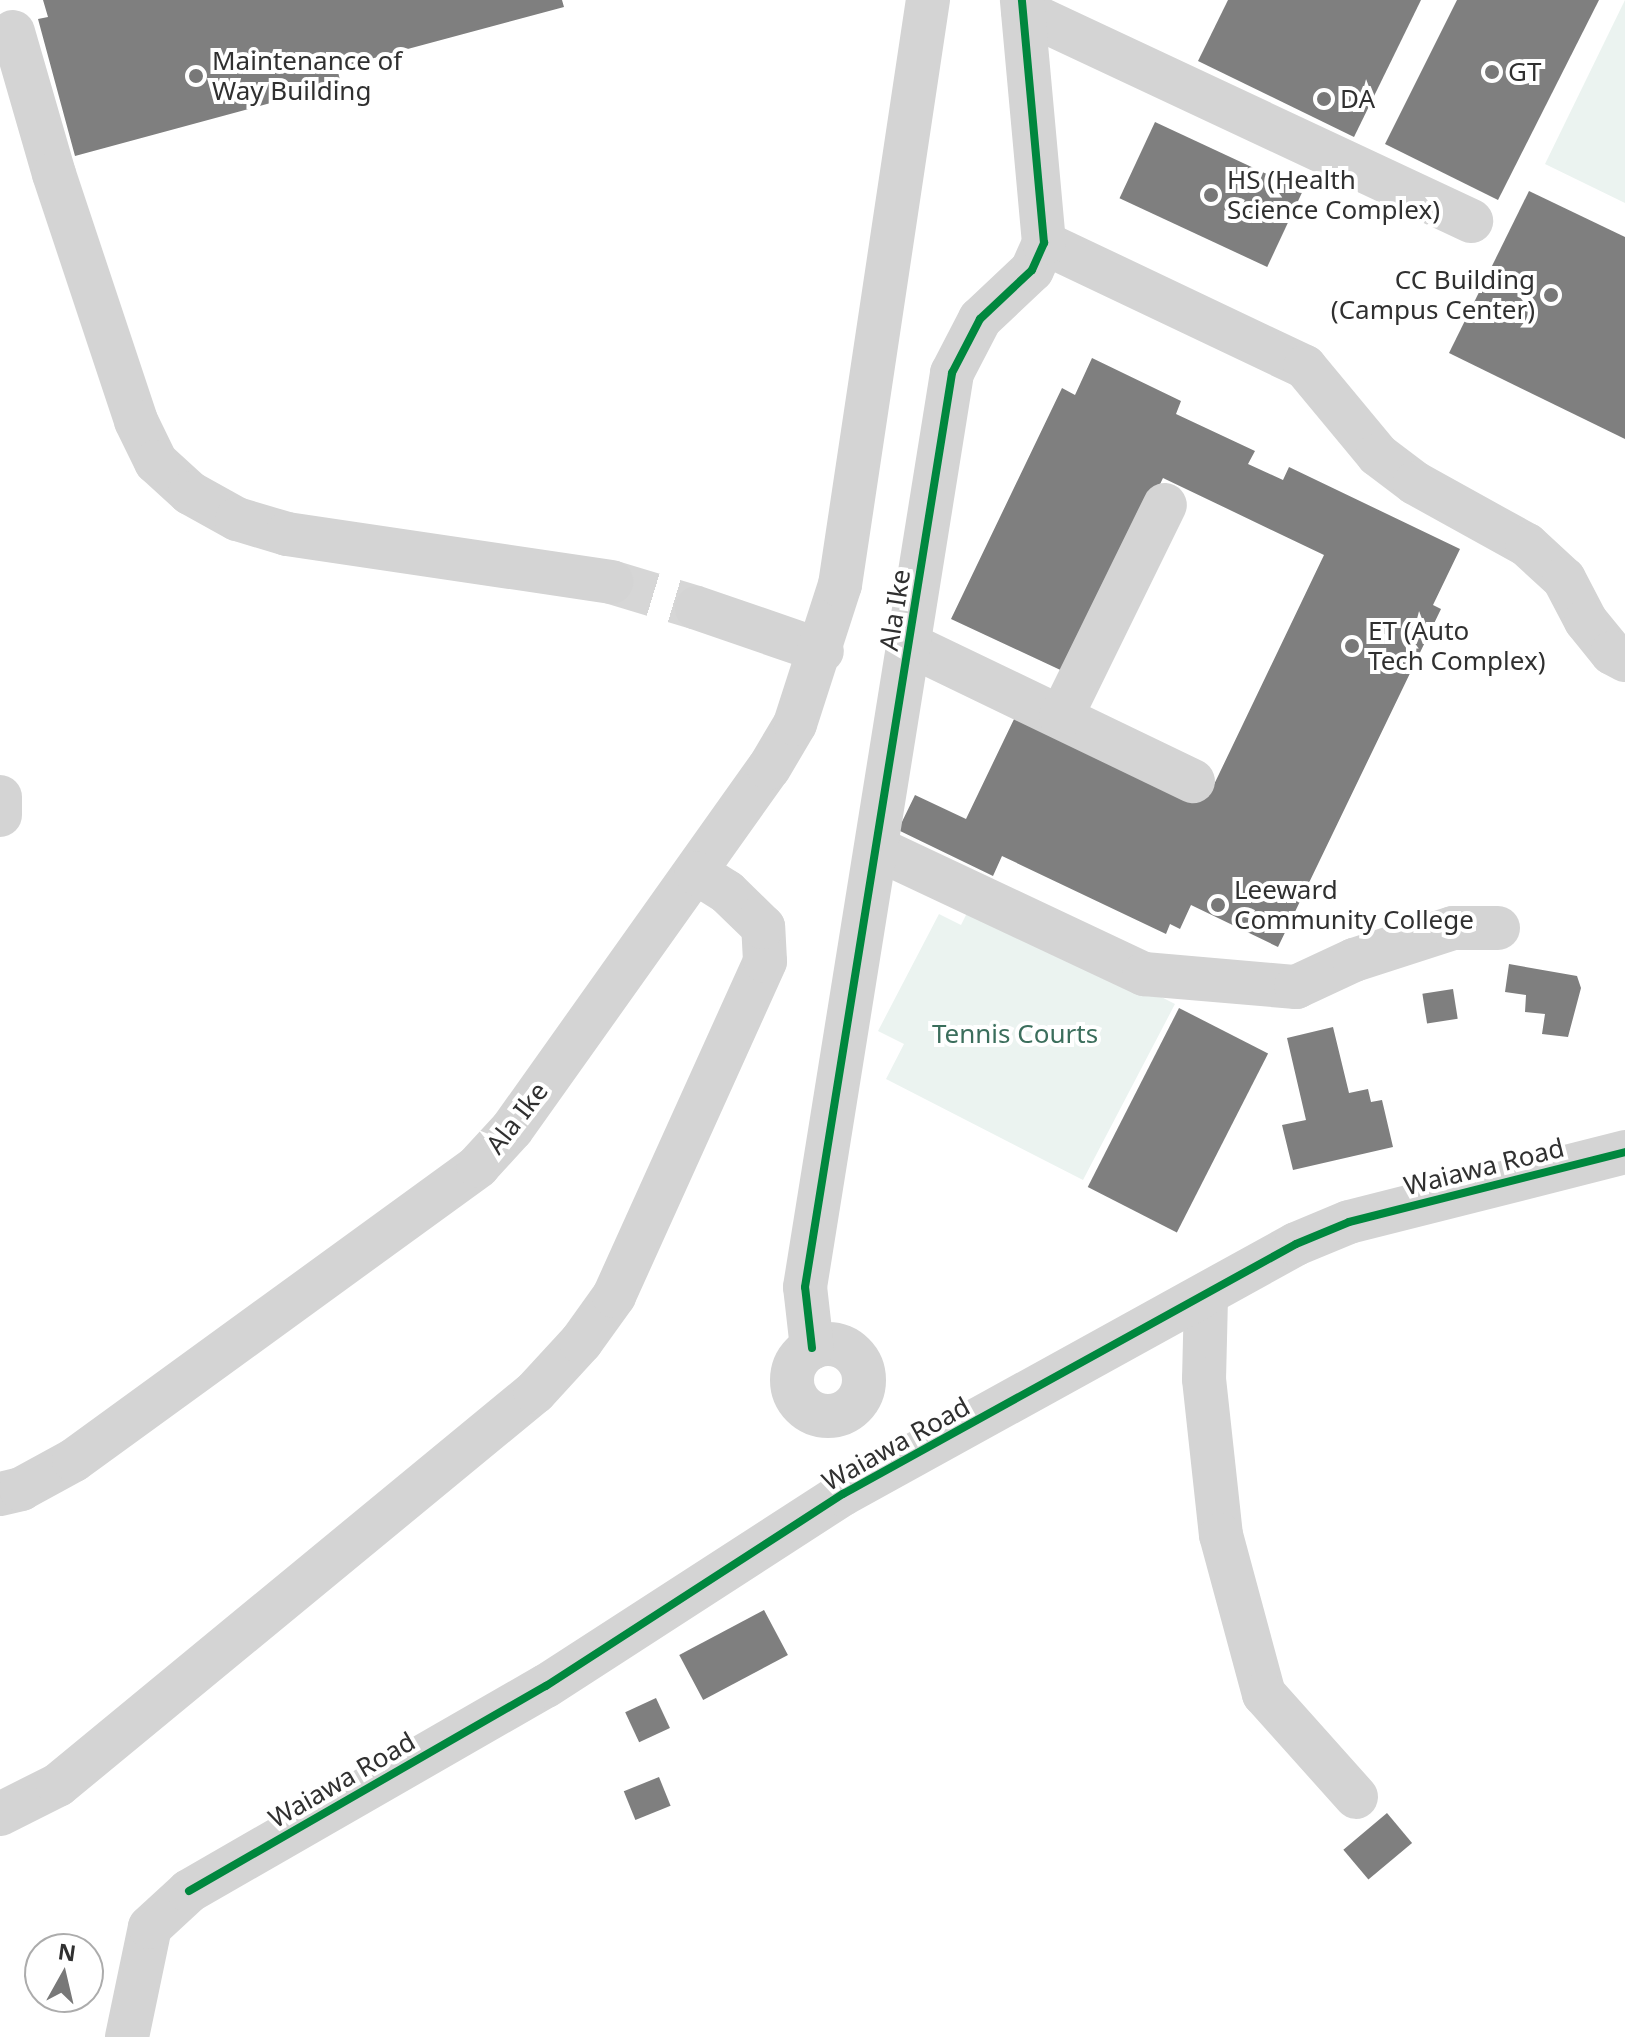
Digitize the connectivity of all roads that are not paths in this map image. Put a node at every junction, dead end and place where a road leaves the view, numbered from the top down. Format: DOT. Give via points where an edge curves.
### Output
graph roads {
  1 [pos="928,0"];
  2 [pos="1023,6"];
  3 [pos="13,32"];
  4 [pos="1471,221"];
  5 [pos="1044,243"];
  6 [pos="1165,505"];
  7 [pos="611,582"];
  8 [pos="697,608"];
  9 [pos="910,645"];
  10 [pos="822,651"];
  11 [pos="1625,660"];
  12 [pos="1061,717"];
  13 [pos="1193,781"];
  14 [pos="0,797"];
  15 [pos="0,815"];
  16 [pos="878,849"];
  17 [pos="697,873"];
  18 [pos="1498,928"];
  19 [pos="1625,1152"];
  20 [pos="1206,1298"];
  21 [pos="812,1348"];
  22 [pos="0,1494"];
  23 [pos="1356,1797"];
  24 [pos="0,1814"];
  25 [pos="127,2037"];
  1 -- 10 [label="street, Ala Ike" via="840,585"];
  2 -- 4 [label="street"];
  2 -- 5 [label="street"];
  3 -- 7 [label="street" via="136,421 156,462 190,493 237,519 287,534"];
  5 -- 9 [label="street, Ala Ike" via="1032,270 980,319 952,373"];
  5 -- 11 [label="street" via="1305,367 1378,455 1415,483 1527,545 1564,579 1586,621 1612,653"];
  6 -- 12 [label="street"];
  8 -- 10 [label="street"];
  9 -- 12 [label="street"];
  9 -- 16 [label="street, Ala Ike"];
  10 -- 17 [label="street, Ala Ike" via="795,724"];
  12 -- 13 [label="street"];
  14 -- 15 [label="street"];
  16 -- 18 [label="street" via="1144,974 1296,987 1354,960 1453,928"];
  16 -- 21 [label="street, Ala Ike" via="805,1287"];
  17 -- 22 [label="street, Ala Ike" via="512,1129 478,1166 74,1460 21,1489"];
  17 -- 24 [label="street" via="727,892 763,927 765,961 614,1296 581,1342 535,1392 58,1785"];
  19 -- 20 [label="street, Waiawa Road" via="1349,1222 1296,1244"];
  20 -- 23 [label="street" via="1204,1379 1221,1535 1264,1694"];
  20 -- 25 [label="street, Waiawa Road" via="843,1494 546,1686 189,1891 150,1927"];
}
